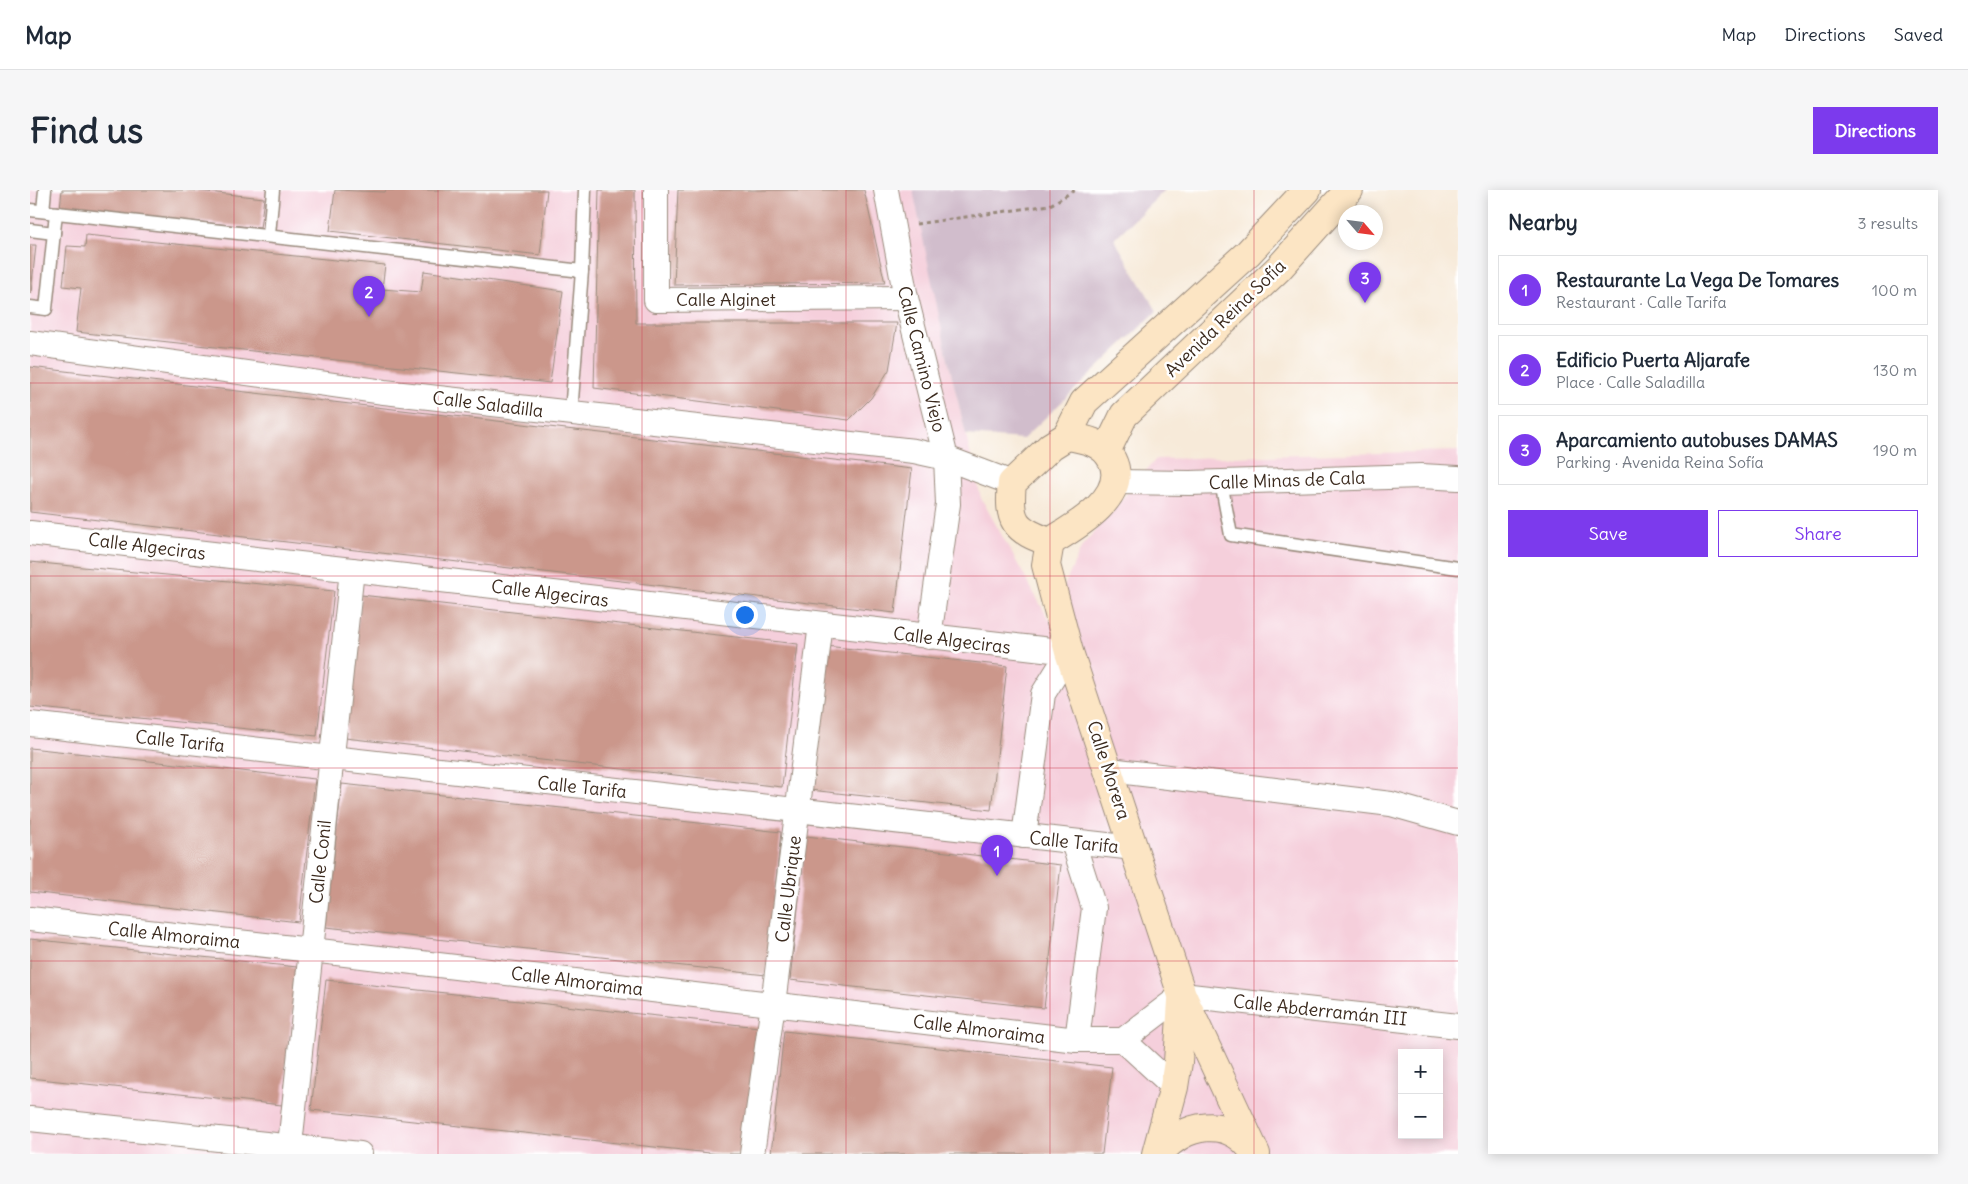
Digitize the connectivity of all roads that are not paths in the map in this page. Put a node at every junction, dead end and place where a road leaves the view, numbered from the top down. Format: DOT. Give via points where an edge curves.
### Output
graph roads {
  1 [pos="45,190"];
  2 [pos="273,190"];
  3 [pos="585,190"];
  4 [pos="656,190"];
  5 [pos="886,190"];
  6 [pos="1307,190"];
  7 [pos="1349,190"];
  8 [pos="36,211"];
  9 [pos="56,213"];
  10 [pos="30,230"];
  11 [pos="54,233"];
  12 [pos="268,235"];
  13 [pos="582,271"];
  14 [pos="906,298"];
  15 [pos="30,307"];
  16 [pos="30,343"];
  17 [pos="571,413"];
  18 [pos="1067,436"];
  19 [pos="1107,450"];
  20 [pos="946,458"];
  21 [pos="1458,478"];
  22 [pos="1116,482"];
  23 [pos="1221,482"];
  24 [pos="1012,483"];
  25 [pos="30,533"];
  26 [pos="1050,542"];
  27 [pos="1458,568"];
  28 [pos="352,570"];
  29 [pos="821,624"];
  30 [pos="929,637"];
  31 [pos="1070,652"];
  32 [pos="30,724"];
  33 [pos="332,758"];
  34 [pos="1110,770"];
  35 [pos="797,811"];
  36 [pos="1458,823"];
  37 [pos="1024,836"];
  38 [pos="1073,842"];
  39 [pos="1134,848"];
  40 [pos="30,919"];
  41 [pos="311,950"];
  42 [pos="1182,995"];
  43 [pos="773,1004"];
  44 [pos="1458,1026"];
  45 [pos="1077,1040"];
  46 [pos="1123,1040"];
  47 [pos="1174,1087"];
  48 [pos="30,1119"];
  49 [pos="290,1151"];
  50 [pos="360,1154"];
  51 [pos="752,1154"];
  52 [pos="1158,1154"];
  53 [pos="1256,1154"];
  1 -- 8 [label="lane"];
  2 -- 12 [label="lane"];
  3 -- 13 [label="lane"];
  4 -- 14 [label="street, Calle Alginet" via="656,300"];
  5 -- 14 [label="street, Calle Camino Viejo"];
  6 -- 18 [label="street, Avenida Reina Sofía" via="1248,253 1084,402"];
  7 -- 19 [label="street, Avenida Reina Sofía" via="1279,268 1124,415"];
  8 -- 9 [label="lane"];
  9 -- 11 [label="lane"];
  9 -- 12 [label="lane"];
  10 -- 11 [label="lane"];
  11 -- 15 [label="lane" via="46,310"];
  12 -- 13 [label="lane"];
  13 -- 17 [label="lane"];
  14 -- 20 [label="street, Calle Camino Viejo"];
  16 -- 17 [label="street, Calle Saladilla" via="384,392"];
  17 -- 20 [label="street, Calle Saladilla" via="914,451"];
  18 -- 19 [label="street" via="1089,440"];
  18 -- 24 [label="street" via="1050,446"];
  19 -- 22 [label="street" via="1114,465"];
  20 -- 24 [label="street"];
  20 -- 30 [label="street, Calle Camino Viejo" via="948,504"];
  21 -- 23 [label="street, Calle Minas de Cala" via="1421,476"];
  22 -- 23 [label="street, Calle Minas de Cala"];
  22 -- 26 [label="street" via="1103,503 1076,527"];
  23 -- 27 [label="lane" via="1231,535"];
  24 -- 26 [label="street" via="1010,511 1020,528"];
  25 -- 28 [label="street, Calle Algeciras"];
  26 -- 31 [label="street, Calle Morera" via="1046,565"];
  28 -- 29 [label="street, Calle Algeciras"];
  28 -- 33 [label="street, Calle Conil"];
  29 -- 30 [label="street, Calle Algeciras"];
  29 -- 35 [label="street, Calle Ubrique"];
  30 -- 31 [label="street, Calle Algeciras"];
  31 -- 34 [label="street, Calle Morera"];
  31 -- 37 [label="street" via="1043,694"];
  32 -- 33 [label="street, Calle Tarifa"];
  33 -- 35 [label="street, Calle Tarifa"];
  33 -- 41 [label="street, Calle Conil"];
  34 -- 36 [label="street" via="1414,809"];
  34 -- 39 [label="street, Calle Morera"];
  35 -- 37 [label="street, Calle Tarifa"];
  35 -- 43 [label="street, Calle Ubrique"];
  37 -- 38 [label="street, Calle Tarifa"];
  38 -- 39 [label="street, Calle Tarifa"];
  38 -- 45 [label="street" via="1094,908"];
  39 -- 42 [label="street, Calle Morera"];
  40 -- 41 [label="street, Calle Almoraima"];
  41 -- 43 [label="street, Calle Almoraima"];
  41 -- 49 [label="street, Calle Conil"];
  42 -- 44 [label="street, Calle Abderramán III"];
  42 -- 46 [label="street"];
  42 -- 47 [label="street, Calle Morera"];
  42 -- 53 [label="street, Calle Morera"];
  43 -- 45 [label="street, Calle Almoraima"];
  43 -- 51 [label="street, Calle Ubrique"];
  45 -- 46 [label="street, Calle Almoraima"];
  46 -- 47 [label="street"];
  47 -- 52 [label="street, Calle Morera"];
  48 -- 49 [label="street"];
  49 -- 50 [label="street"];
  52 -- 53 [label="street" via="1179,1134 1193,1128 1208,1127 1237,1135"];
}
